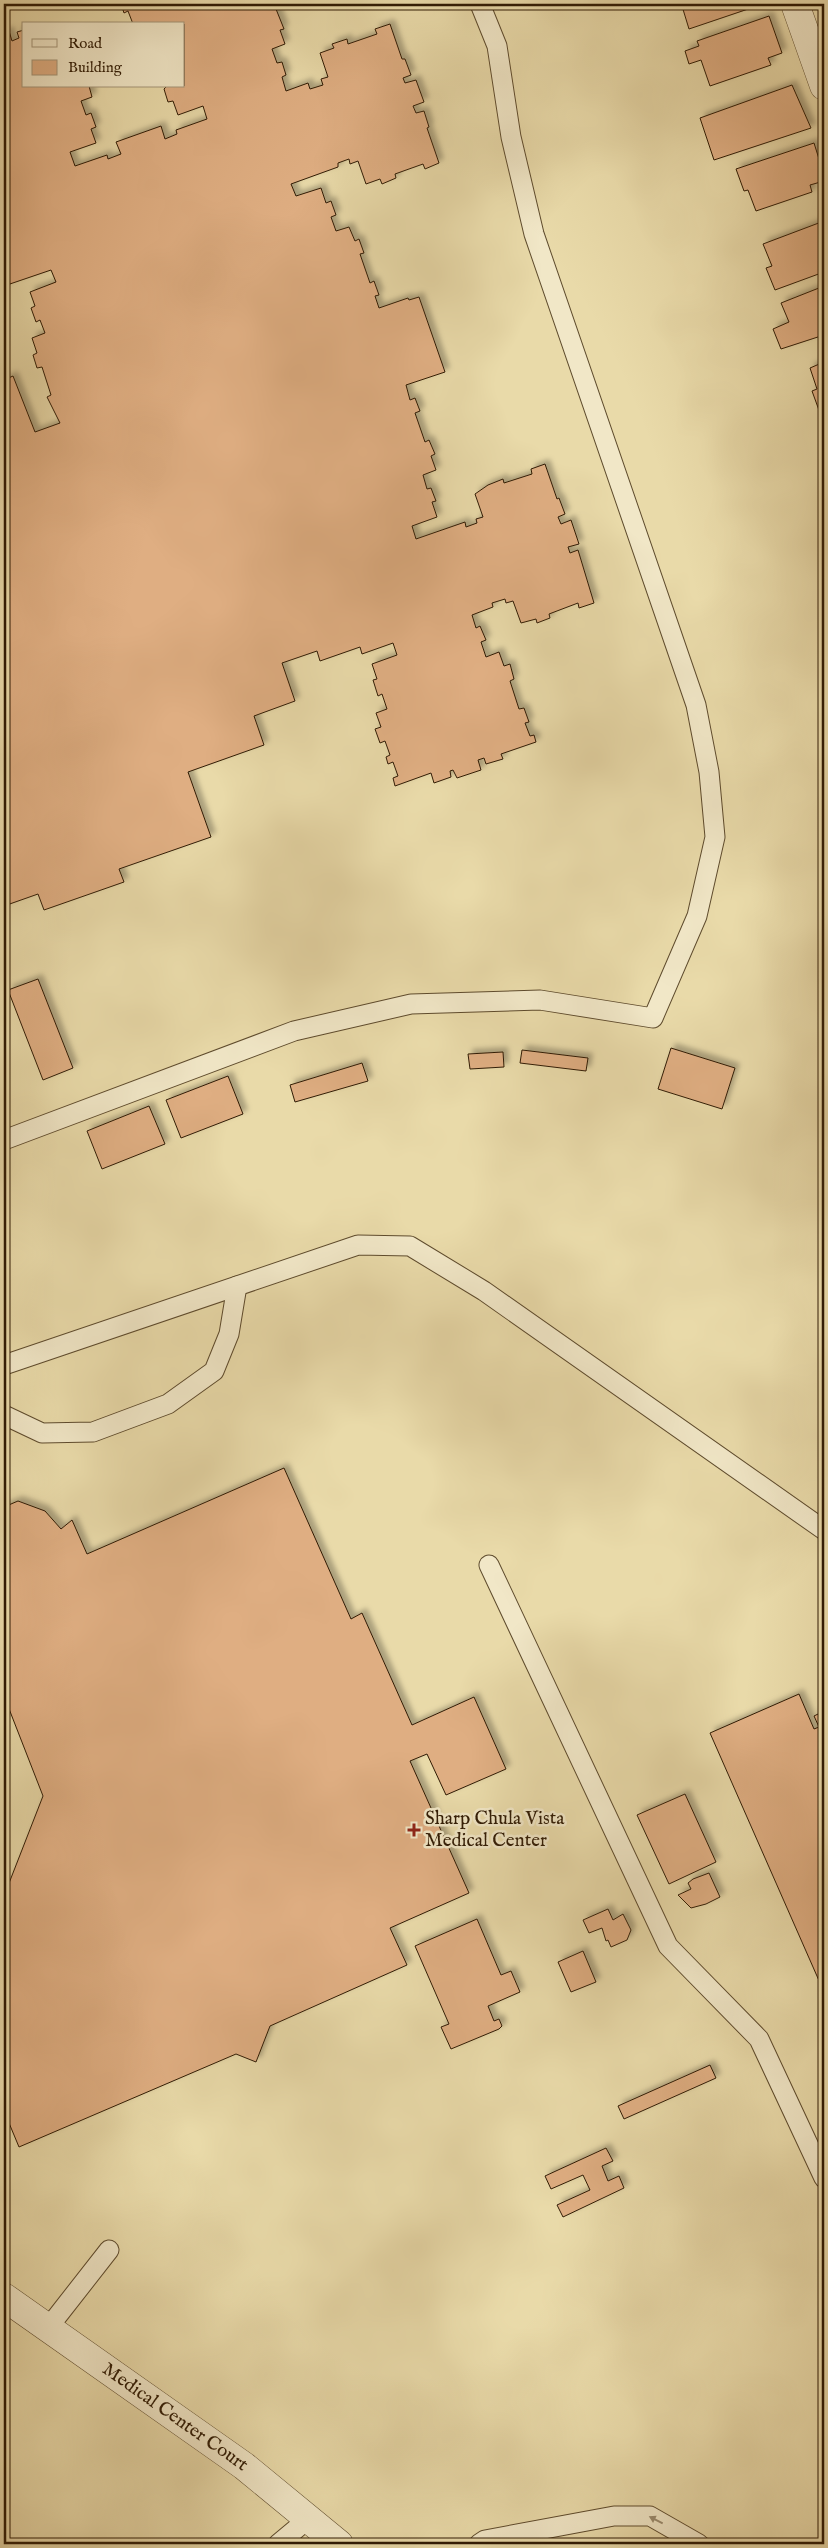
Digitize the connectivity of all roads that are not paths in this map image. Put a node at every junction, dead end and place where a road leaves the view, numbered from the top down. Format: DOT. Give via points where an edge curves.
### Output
graph roads {
  1 [pos="480,4"];
  2 [pos="795,4"];
  3 [pos="822,73"];
  4 [pos="4,1140"];
  5 [pos="237,1286"];
  6 [pos="4,1365"];
  7 [pos="4,1415"];
  8 [pos="824,1530"];
  9 [pos="489,1565"];
  10 [pos="824,2178"];
  11 [pos="109,2250"];
  12 [pos="4,2297"];
  13 [pos="48,2328"];
  14 [pos="308,2519"];
  15 [pos="278,2544"];
  16 [pos="339,2544"];
  17 [pos="479,2544"];
  18 [pos="699,2544"];
  1 -- 4 [label="lane" via="496,46 511,137 534,234 696,704 709,772 715,837 697,916 652,1018 540,1000 411,1004 294,1031"];
  2 -- 3 [label="street"];
  5 -- 6 [label="lane"];
  5 -- 7 [label="lane" via="229,1334 214,1371 168,1404 93,1432 42,1433"];
  5 -- 8 [label="lane" via="358,1245 410,1246 484,1291"];
  9 -- 10 [label="lane" via="668,1946 759,2039"];
  11 -- 13 [label="lane"];
  12 -- 13 [label="street, Medical Center Court"];
  13 -- 14 [label="street, Medical Center Court" via="244,2466"];
  14 -- 15 [label="lane"];
  14 -- 16 [label="street, Medical Center Court"];
  18 -- 17 [label="lane, one-way" via="650,2516 614,2516 485,2540"];
}
